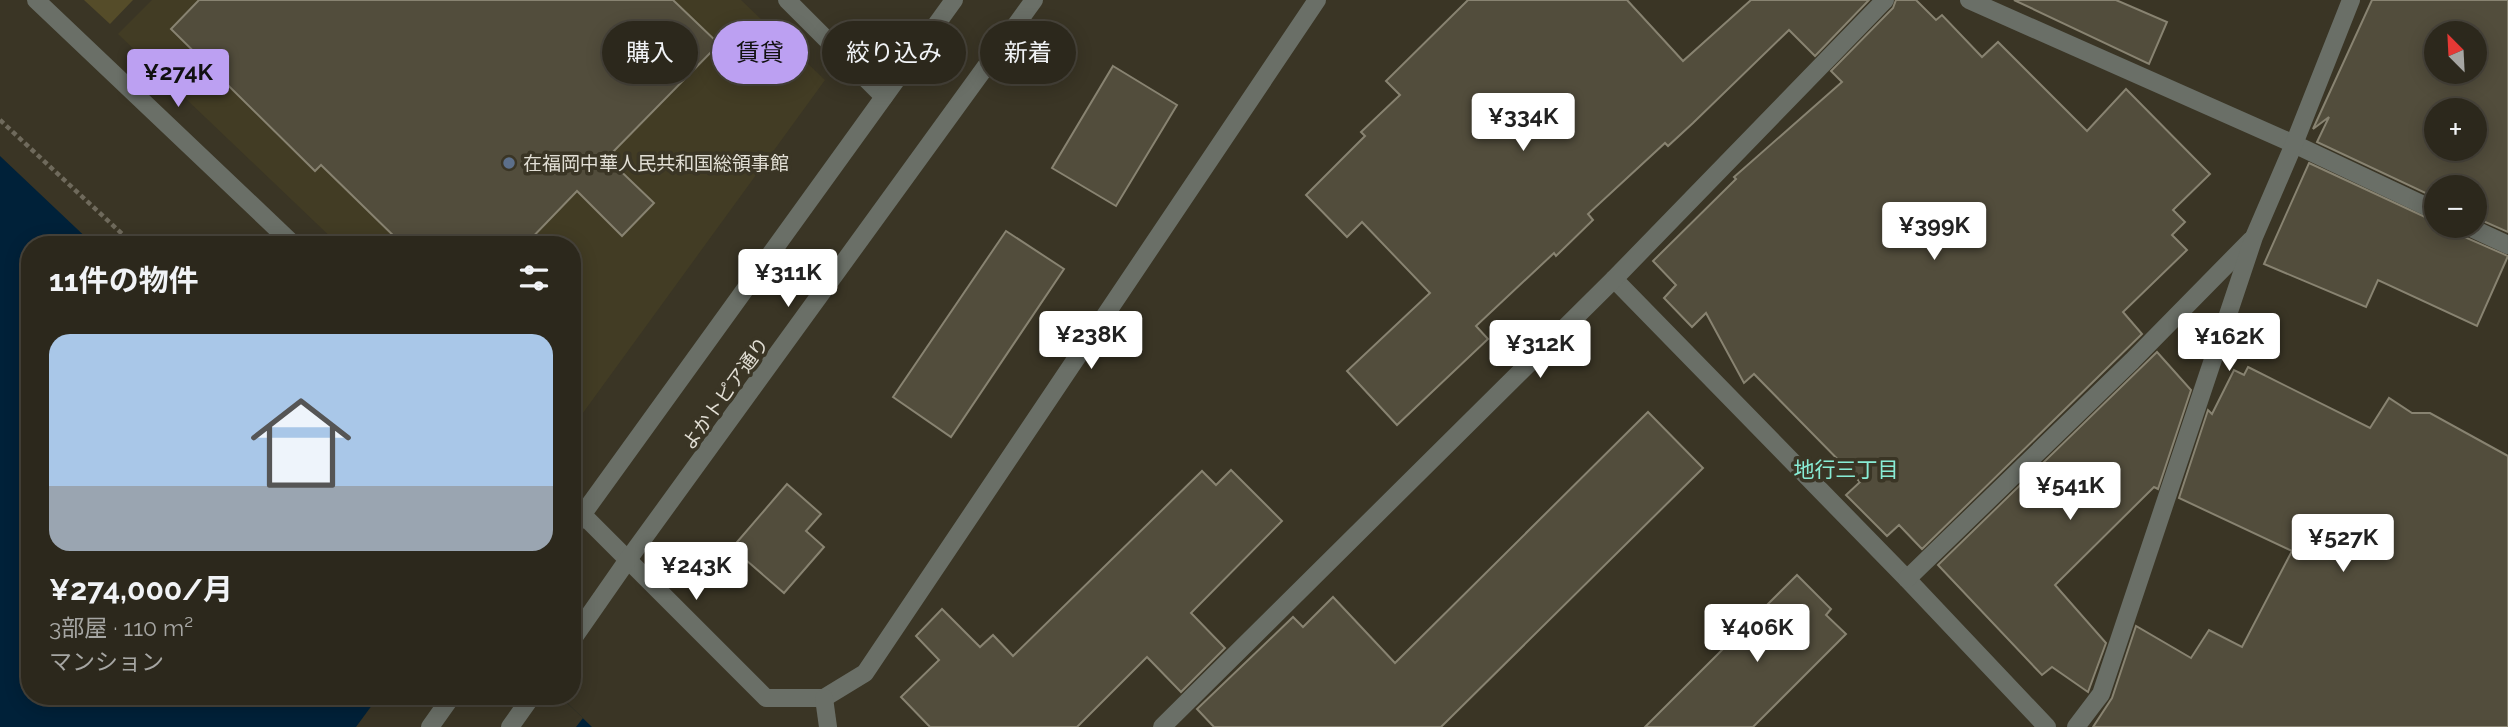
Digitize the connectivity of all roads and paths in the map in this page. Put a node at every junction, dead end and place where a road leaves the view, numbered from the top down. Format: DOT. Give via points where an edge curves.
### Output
graph roads {
  1 [pos="36,0"];
  2 [pos="787,0"];
  3 [pos="954,0"];
  4 [pos="1034,0"];
  5 [pos="1317,0"];
  6 [pos="1885,0"];
  7 [pos="1969,0"];
  8 [pos="2351,0"];
  9 [pos="884,97"];
  10 [pos="0,120"];
  11 [pos="2294,144"];
  12 [pos="2424,205"];
  13 [pos="2487,235"];
  14 [pos="124,236"];
  15 [pos="285,236"];
  16 [pos="2254,237"];
  17 [pos="2508,245"];
  18 [pos="1614,279"];
  19 [pos="581,505"];
  20 [pos="581,512"];
  21 [pos="627,561"];
  22 [pos="1907,579"];
  23 [pos="581,627"];
  24 [pos="824,698"];
  25 [pos="446,705"];
  26 [pos="526,705"];
  27 [pos="1175,723"];
  28 [pos="430,727"];
  29 [pos="510,727"];
  30 [pos="828,727"];
  31 [pos="2047,727"];
  32 [pos="2076,727"];
  1 -- 15 [label="street"];
  2 -- 9 [label="street"];
  3 -- 9 [label="street"];
  4 -- 21 [label="street, よかトピア通り"];
  5 -- 24 [label="street" via="865,673"];
  6 -- 18 [label="street"];
  7 -- 11 [label="street"];
  8 -- 11 [label="street"];
  9 -- 19 [label="street"];
  10 -- 14 [label="path"];
  11 -- 12 [label="street"];
  11 -- 16 [label="street"];
  13 -- 17 [label="street"];
  16 -- 22 [label="street"];
  16 -- 32 [label="street" via="2101,694"];
  18 -- 22 [label="street"];
  18 -- 27 [label="street"];
  20 -- 21 [label="street"];
  21 -- 23 [label="street, よかトピア通り"];
  21 -- 24 [label="street" via="766,698"];
  22 -- 31 [label="street"];
  24 -- 30 [label="street"];
  25 -- 28 [label="street"];
  26 -- 29 [label="street"];
}
